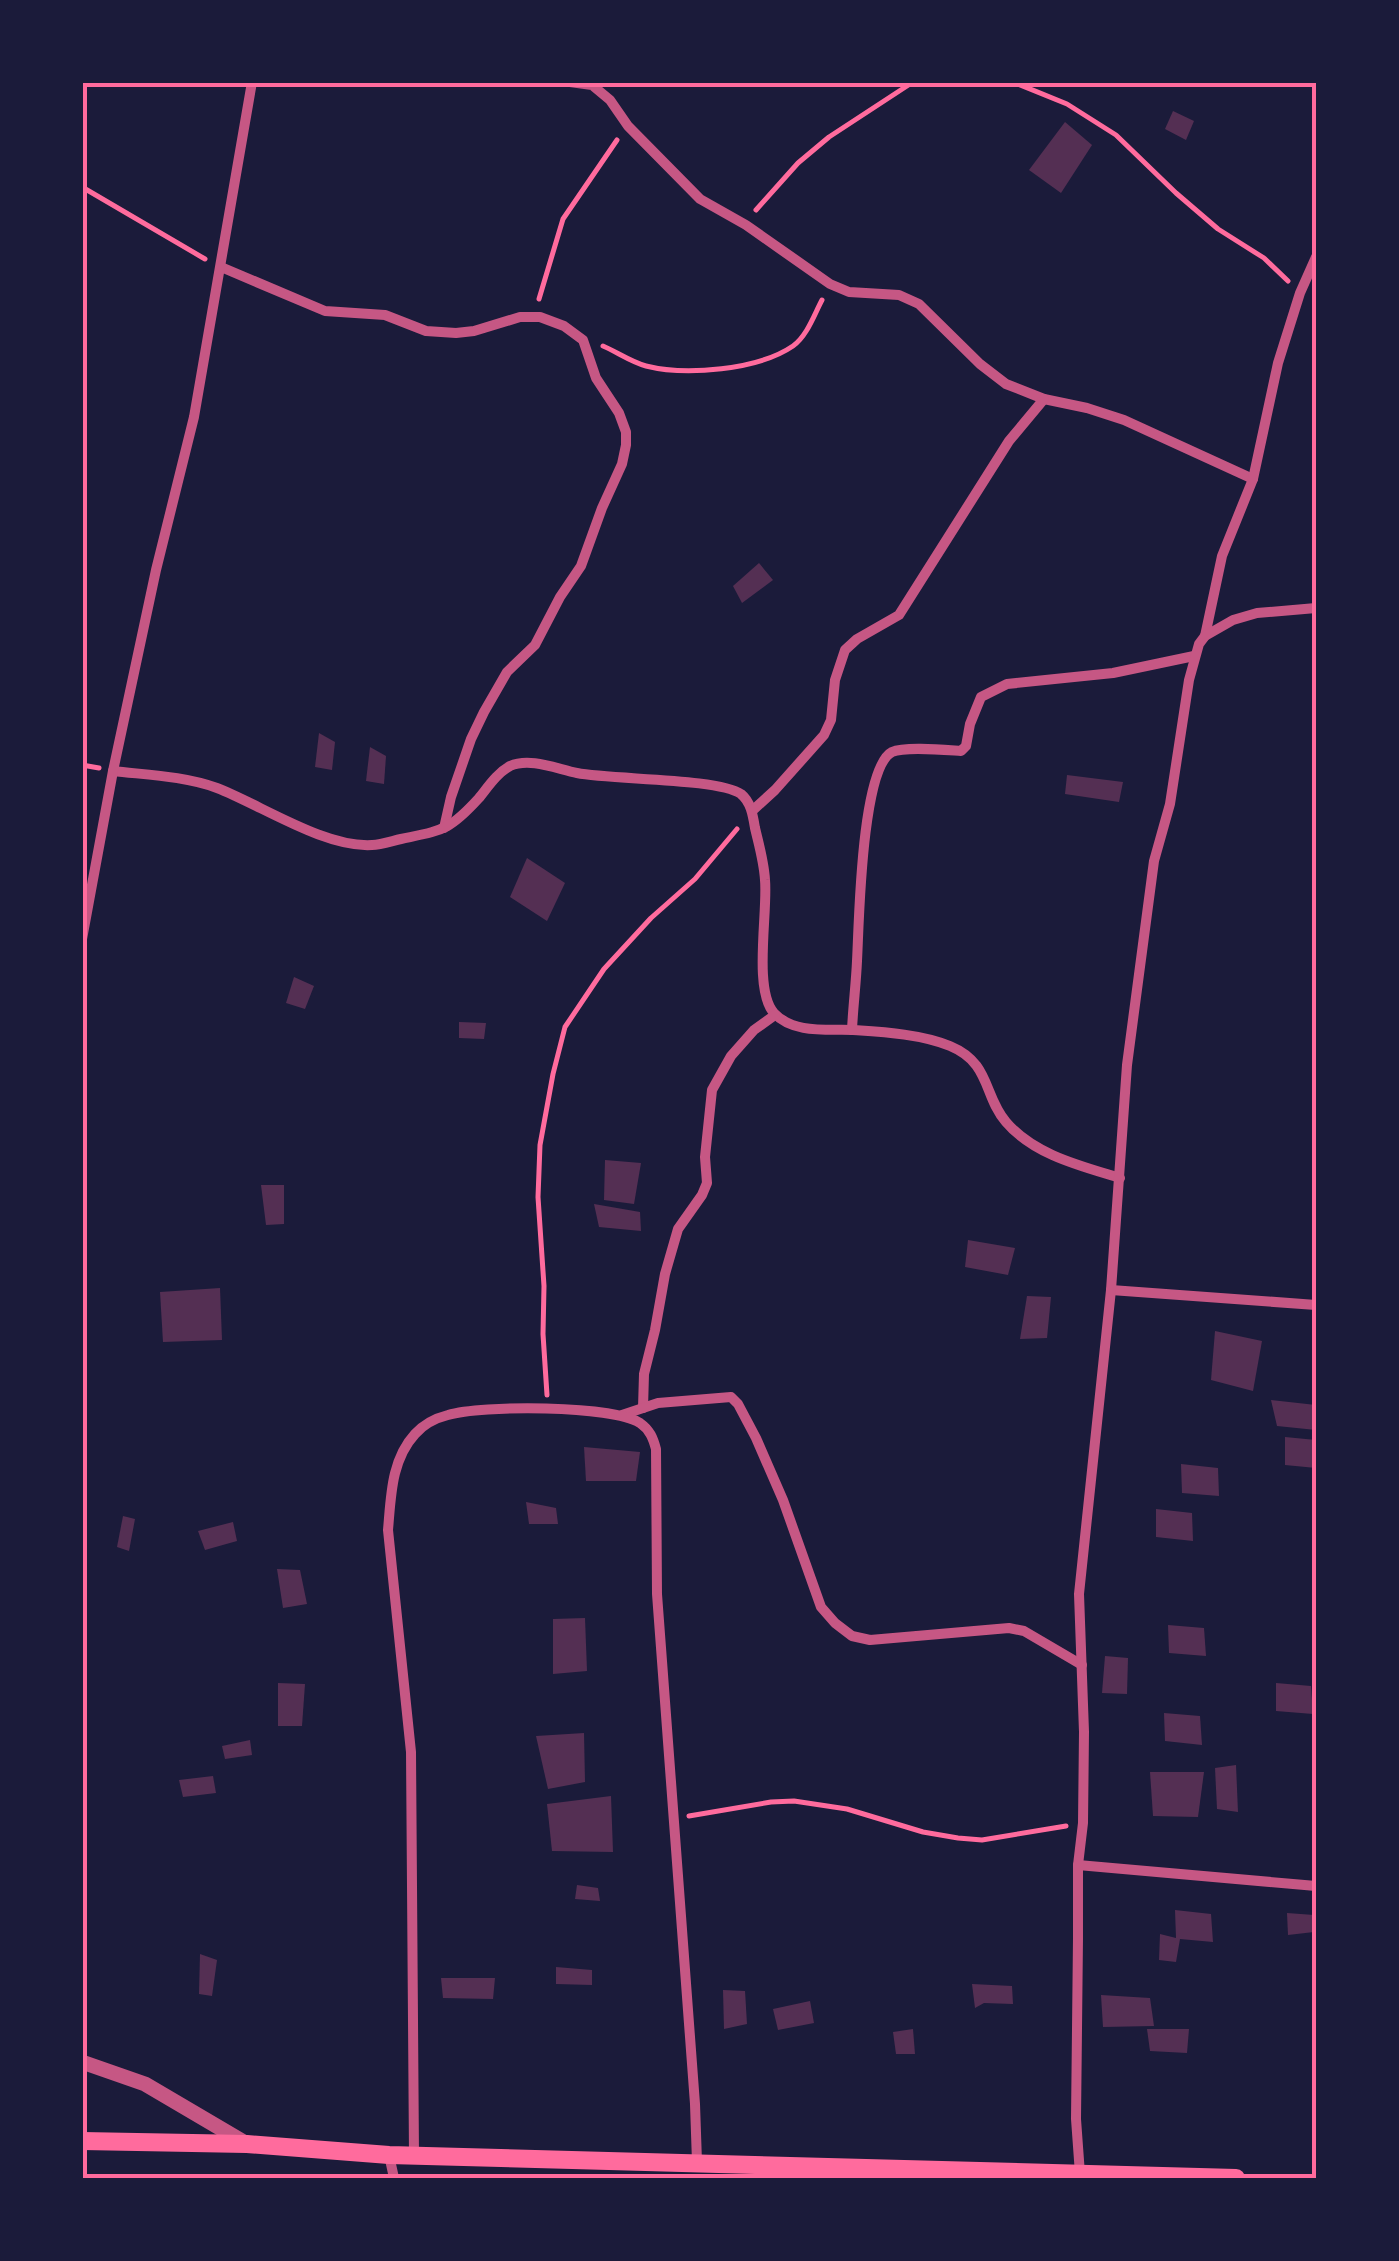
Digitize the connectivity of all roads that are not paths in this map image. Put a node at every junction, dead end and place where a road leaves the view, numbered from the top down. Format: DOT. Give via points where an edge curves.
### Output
graph roads {
  1 [pos="570,82"];
  2 [pos="253,83"];
  3 [pos="1316,257"];
  4 [pos="221,268"];
  5 [pos="1044,399"];
  6 [pos="1253,478"];
  7 [pos="1316,608"];
  8 [pos="1205,636"];
  9 [pos="1194,656"];
  10 [pos="113,771"];
  11 [pos="752,811"];
  12 [pos="444,828"];
  13 [pos="82,939"];
  14 [pos="775,1014"];
  15 [pos="852,1030"];
  16 [pos="1120,1178"];
  17 [pos="1111,1290"];
  18 [pos="1316,1304"];
  19 [pos="643,1408"];
  20 [pos="622,1415"];
  21 [pos="1082,1665"];
  22 [pos="1078,1865"];
  23 [pos="1316,1886"];
  24 [pos="82,2062"];
  25 [pos="82,2141"];
  26 [pos="247,2144"];
  27 [pos="389,2155"];
  28 [pos="414,2155"];
  29 [pos="697,2162"];
  30 [pos="1080,2174"];
  31 [pos="970,2175"];
  32 [pos="394,2178"];
  33 [pos="1236,2178"];
  1 -- 5 [label="street" via="592,85 610,100 700,199 830,284 919,304 1006,384"];
  2 -- 4 [label="street"];
  3 -- 6 [label="street" via="1278,363"];
  4 -- 10 [label="street"];
  4 -- 12 [label="street" via="325,311 385,315 426,331 474,331 520,316 564,326 583,340 596,378 619,413 626,432 622,464 582,566 535,645 507,672 484,712"];
  5 -- 6 [label="street" via="1124,420"];
  5 -- 11 [label="street" via="1009,441 899,616 845,650 824,734"];
  6 -- 8 [label="street" via="1222,556"];
  7 -- 8 [label="street" via="1233,620"];
  8 -- 9 [label="street"];
  9 -- 15 [label="street" via="1007,684 980,697 961,751 904,750 882,762 861,869"];
  9 -- 16 [label="street" via="1154,861 1127,1065"];
  10 -- 12 [label="street" via="214,787 345,842 372,845"];
  10 -- 13 [label="street"];
  11 -- 12 [label="street" via="734,790 522,763 500,774"];
  11 -- 14 [label="street" via="766,879 763,983"];
  14 -- 15 [label="street" via="806,1028"];
  14 -- 19 [label="street" via="730,1056 712,1090 707,1183 678,1229 664,1274"];
  15 -- 16 [label="street" via="930,1040 960,1051 984,1075 1003,1119 1022,1137 1068,1162"];
  16 -- 17 [label="street"];
  17 -- 18 [label="street"];
  17 -- 21 [label="street" via="1079,1594"];
  19 -- 20 [label="street"];
  19 -- 21 [label="street" via="731,1397 738,1404 821,1607 852,1636 1008,1628"];
  20 -- 28 [label="street" via="547,1408 452,1413 412,1436 398,1459 388,1530 411,1752"];
  20 -- 29 [label="street" via="652,1434 656,1449 657,1594"];
  21 -- 22 [label="street" via="1084,1823"];
  22 -- 23 [label="street"];
  22 -- 30 [label="street"];
  24 -- 26 [label="street" via="145,2084"];
  25 -- 26 [label="main road"];
  26 -- 27 [label="main road"];
  27 -- 28 [label="main road"];
  27 -- 32 [label="street"];
  28 -- 29 [label="main road"];
  29 -- 31 [label="main road"];
  30 -- 31 [label="main road"];
  30 -- 33 [label="main road"];
}
